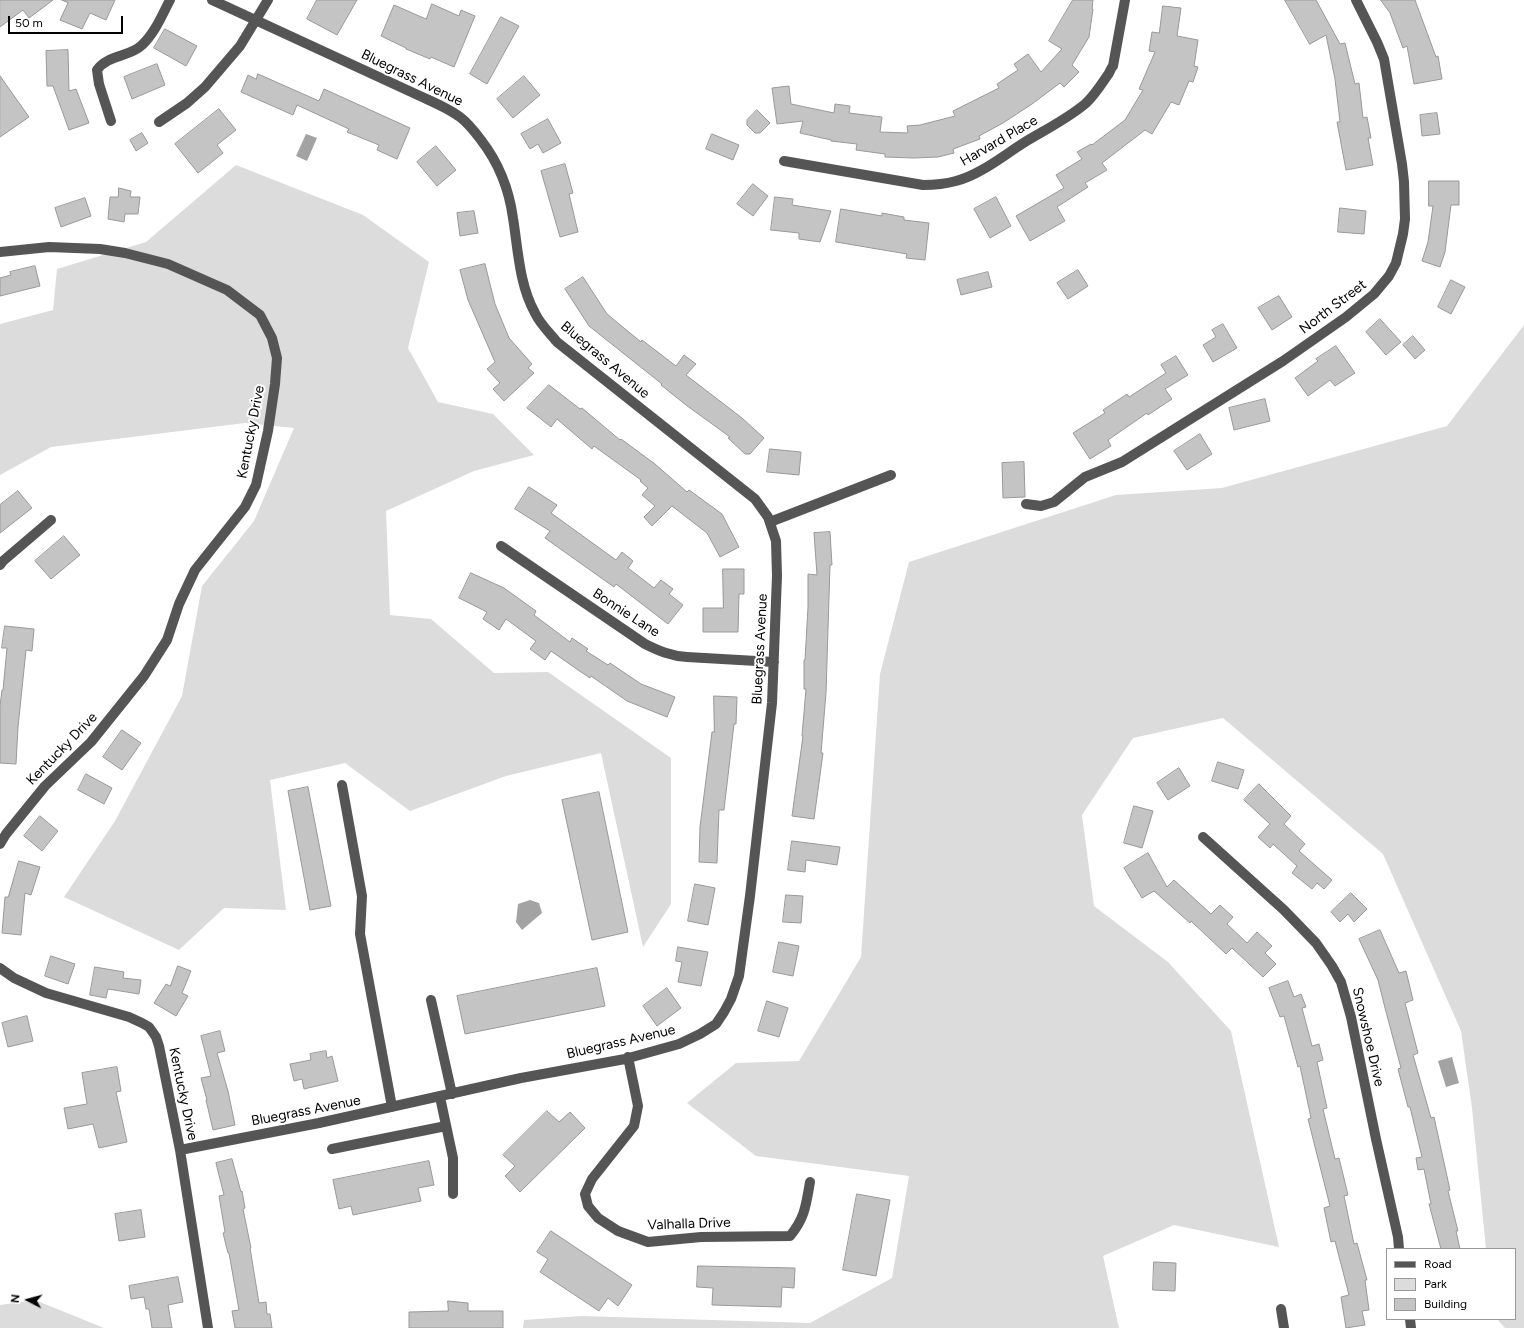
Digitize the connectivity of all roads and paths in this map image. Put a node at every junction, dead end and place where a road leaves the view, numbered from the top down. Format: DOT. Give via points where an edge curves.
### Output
graph roads {
  1 [pos="170,0"];
  2 [pos="212,0"];
  3 [pos="268,0"];
  4 [pos="1125,0"];
  5 [pos="1356,0"];
  6 [pos="255,20"];
  7 [pos="111,121"];
  8 [pos="159,122"];
  9 [pos="784,162"];
  10 [pos="0,252"];
  11 [pos="891,475"];
  12 [pos="1026,504"];
  13 [pos="51,520"];
  14 [pos="770,522"];
  15 [pos="501,546"];
  16 [pos="0,565"];
  17 [pos="774,662"];
  18 [pos="342,785"];
  19 [pos="1203,837"];
  20 [pos="0,842"];
  21 [pos="0,968"];
  22 [pos="431,1000"];
  23 [pos="628,1057"];
  24 [pos="452,1094"];
  25 [pos="440,1097"];
  26 [pos="392,1107"];
  27 [pos="446,1126"];
  28 [pos="332,1149"];
  29 [pos="180,1150"];
  30 [pos="810,1182"];
  31 [pos="453,1194"];
  32 [pos="1399,1248"];
  33 [pos="1281,1309"];
  34 [pos="208,1328"];
  35 [pos="1284,1328"];
  1 -- 7 [label="street" via="156,27 142,46 101,64 97,70"];
  2 -- 6 [label="street, Bluegrass Avenue"];
  3 -- 6 [label="street"];
  4 -- 9 [label="street, Harvard Place" via="1113,66 1089,100 1062,120 974,174 943,184 907,184"];
  5 -- 12 [label="street, North Street" via="1384,59 1402,164 1405,219 1396,263 1390,276 1374,294 1346,317 1282,361 1122,462 1085,477 1054,502 1041,506"];
  6 -- 8 [label="street" via="240,46 206,87"];
  6 -- 14 [label="street, Bluegrass Avenue" via="452,111 462,118 494,159 503,178 513,216 524,284 534,313 542,325 557,342 755,499"];
  10 -- 20 [label="street, Kentucky Drive" via="49,247 100,249 168,264 227,290 260,315 272,338 276,358 268,431 256,485 245,507 195,570 167,640 144,676 104,728 45,786"];
  11 -- 14 [label="street"];
  13 -- 16 [label="street"];
  14 -- 17 [label="street, Bluegrass Avenue" via="776,541 777,576"];
  15 -- 17 [label="street, Bonnie Lane" via="660,652 675,656"];
  17 -- 23 [label="street, Bluegrass Avenue" via="758,826 737,985 724,1012 709,1029 679,1044"];
  18 -- 26 [label="street" via="362,896 360,934"];
  19 -- 32 [label="street, Snowshoe Drive" via="1284,910 1316,943 1341,982 1351,1017"];
  21 -- 29 [label="street, Kentucky Drive" via="14,978 46,993 129,1017 149,1027 159,1046"];
  22 -- 24 [label="street"];
  23 -- 24 [label="street, Bluegrass Avenue"];
  23 -- 30 [label="street, Valhalla Drive" via="638,1106 634,1126 592,1179 586,1194 588,1206 598,1218 618,1231 648,1242 701,1237 790,1236 799,1224 805,1208"];
  24 -- 25 [label="street, Bluegrass Avenue"];
  25 -- 26 [label="street, Bluegrass Avenue"];
  25 -- 27 [label="street"];
  26 -- 29 [label="street, Bluegrass Avenue"];
  27 -- 28 [label="street"];
  27 -- 31 [label="street" via="453,1158"];
  29 -- 34 [label="street, Kentucky Drive"];
  33 -- 35 [label="street"];
}
